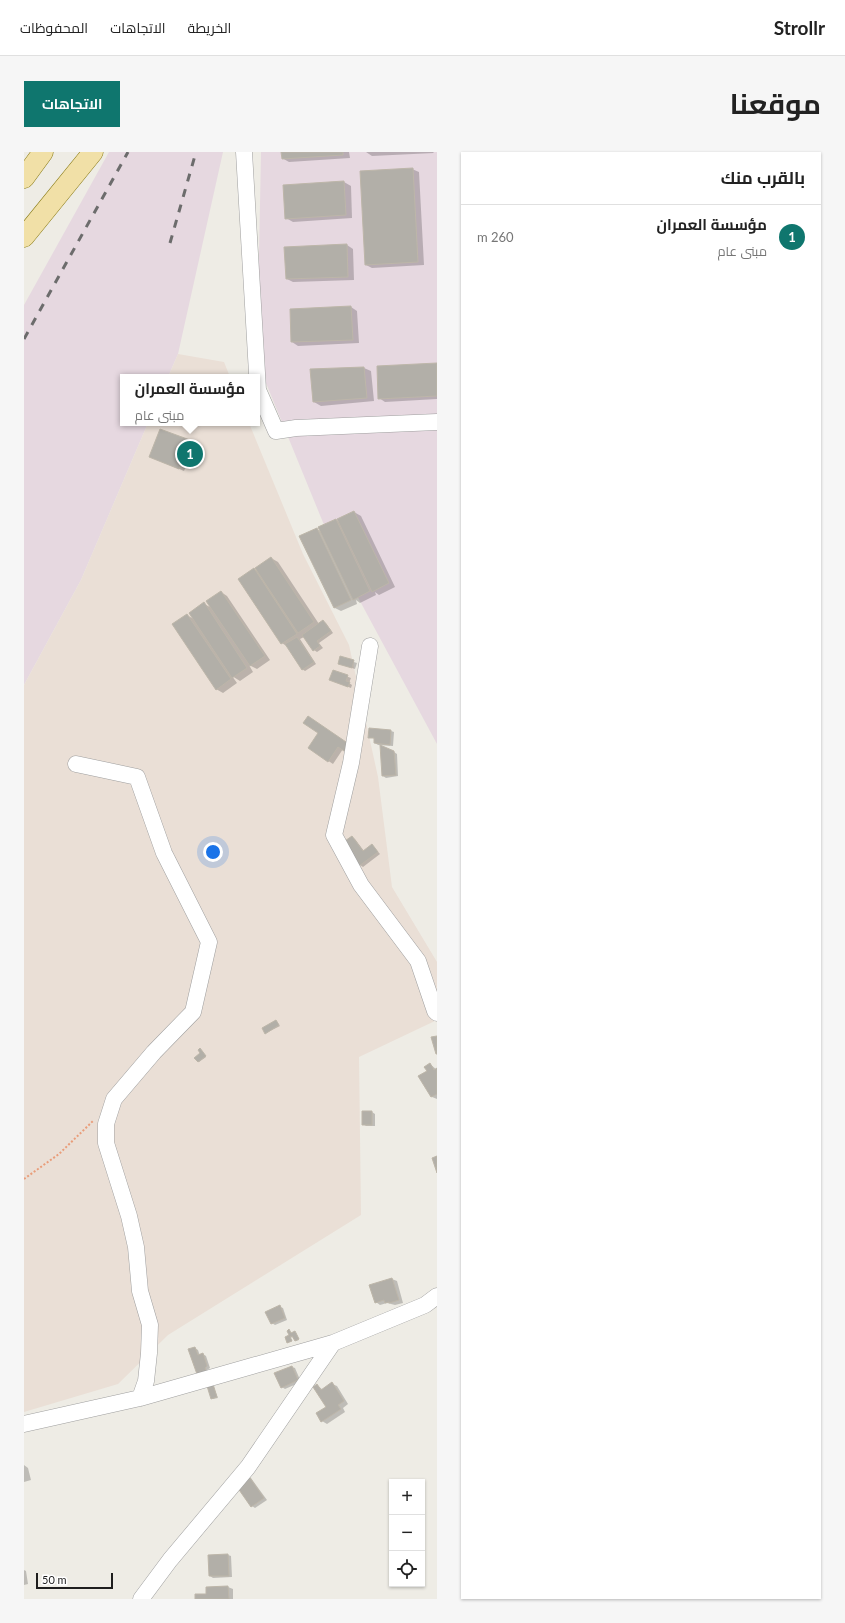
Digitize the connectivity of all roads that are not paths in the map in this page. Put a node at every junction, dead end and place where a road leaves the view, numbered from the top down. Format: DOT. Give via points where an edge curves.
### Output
graph roads {
  1 [pos="43,152"];
  2 [pos="93,152"];
  3 [pos="244,152"];
  4 [pos="24,178"];
  5 [pos="24,237"];
  6 [pos="257,374"];
  7 [pos="260,395"];
  8 [pos="437,422"];
  9 [pos="370,646"];
  10 [pos="76,764"];
  11 [pos="437,1013"];
  12 [pos="437,1296"];
  13 [pos="333,1343"];
  14 [pos="140,1398"];
  15 [pos="24,1424"];
  16 [pos="141,1599"];
  1 -- 4 [label="main road"];
  2 -- 5 [label="main road"];
  3 -- 6 [label="street"];
  7 -- 8 [label="street" via="276,431"];
  9 -- 11 [label="street" via="351,763 334,835 361,885 418,961"];
  10 -- 14 [label="street" via="137,776 164,853 209,942 193,1012 114,1099 106,1124 106,1143 129,1216 136,1247 140,1291 150,1325 146,1381"];
  12 -- 13 [label="street" via="425,1305"];
  13 -- 14 [label="street"];
  13 -- 16 [label="street" via="248,1467 170,1560"];
  14 -- 15 [label="street"];
}
